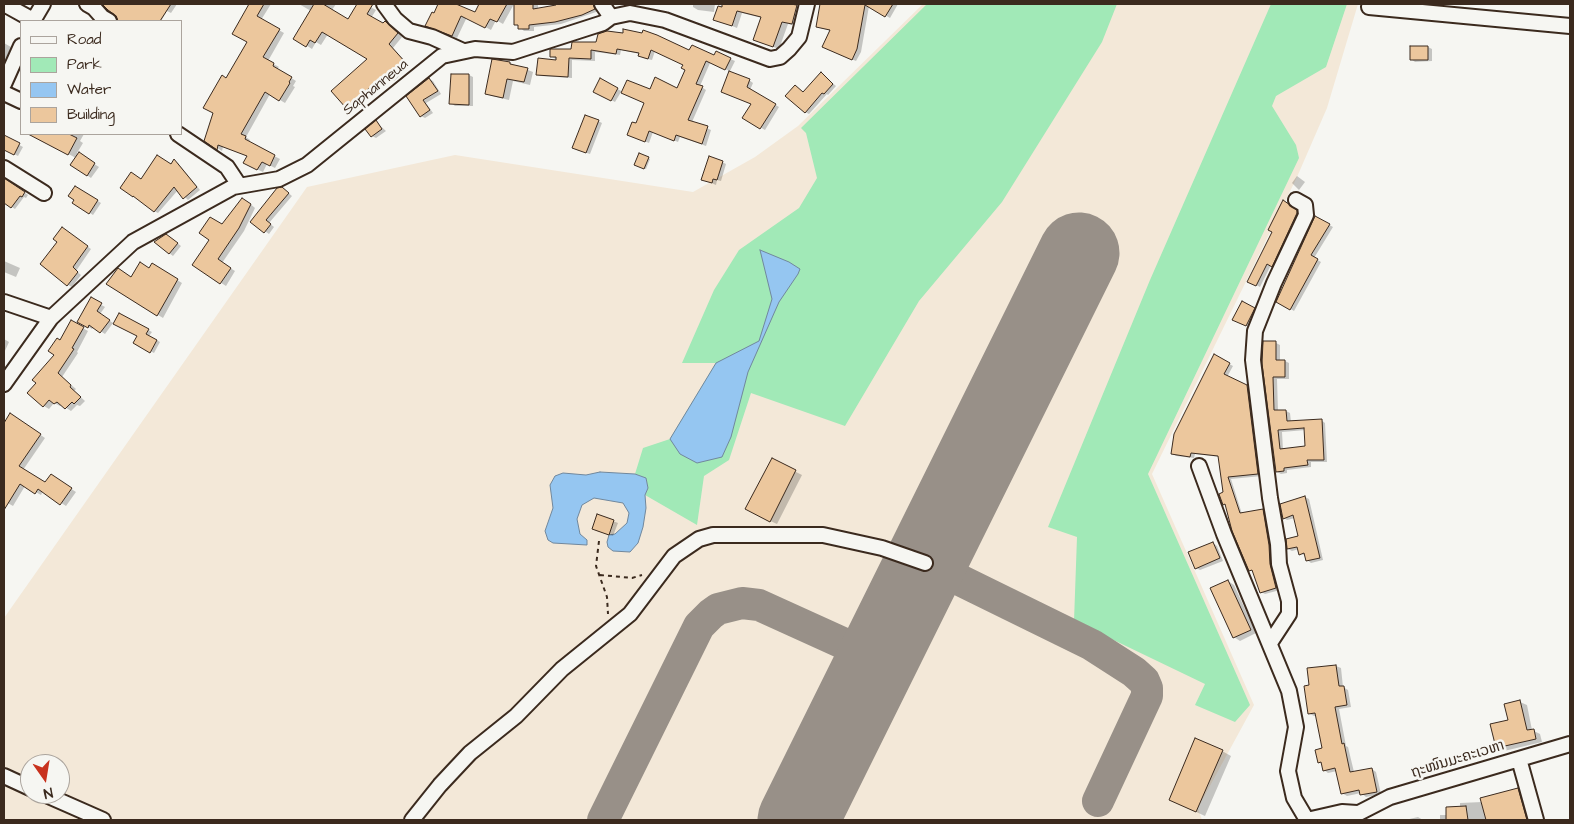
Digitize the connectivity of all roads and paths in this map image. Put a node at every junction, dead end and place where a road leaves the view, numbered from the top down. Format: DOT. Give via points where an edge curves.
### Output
graph roads {
  1 [pos="4,4"];
  2 [pos="43,4"];
  3 [pos="87,4"];
  4 [pos="384,4"];
  5 [pos="602,4"];
  6 [pos="807,4"];
  7 [pos="1369,7"];
  8 [pos="611,17"];
  9 [pos="31,20"];
  10 [pos="34,20"];
  11 [pos="107,20"];
  12 [pos="1570,26"];
  13 [pos="20,48"];
  14 [pos="463,51"];
  15 [pos="5,80"];
  16 [pos="4,93"];
  17 [pos="20,101"];
  18 [pos="179,135"];
  19 [pos="4,168"];
  20 [pos="239,185"];
  21 [pos="44,193"];
  22 [pos="1296,200"];
  23 [pos="4,302"];
  24 [pos="51,318"];
  25 [pos="4,384"];
  26 [pos="1199,466"];
  27 [pos="599,541"];
  28 [pos="926,563"];
  29 [pos="599,574"];
  30 [pos="643,575"];
  31 [pos="608,616"];
  32 [pos="1270,643"];
  33 [pos="1570,744"];
  34 [pos="1524,758"];
  35 [pos="4,776"];
  36 [pos="20,783"];
  37 [pos="67,804"];
  38 [pos="1357,813"];
  39 [pos="1539,818"];
  40 [pos="103,820"];
  41 [pos="412,820"];
  42 [pos="1307,820"];
  43 [pos="1344,820"];
  1 -- 9 [label="street"];
  2 -- 10 [label="street"];
  3 -- 11 [label="street"];
  4 -- 14 [label="street" via="408,31 432,37"];
  5 -- 8 [label="street"];
  6 -- 8 [label="street, Saphanneua" via="799,37 780,57 770,58 665,20 630,13"];
  7 -- 12 [label="street"];
  8 -- 14 [label="street, Saphanneua" via="604,23 514,52"];
  13 -- 15 [label="street"];
  14 -- 20 [label="street, Saphanneua" via="442,56 307,166 279,179"];
  16 -- 17 [label="street"];
  18 -- 20 [label="street" via="227,167"];
  19 -- 21 [label="street"];
  20 -- 24 [label="street, Saphanneua" via="133,242"];
  22 -- 32 [label="street" via="1304,205 1306,215 1255,331 1253,360 1279,564 1289,601 1289,614"];
  23 -- 24 [label="street"];
  24 -- 25 [label="street, Saphanneua"];
  26 -- 32 [label="street"];
  27 -- 29 [label="path" via="596,566"];
  28 -- 41 [label="street" via="882,548 823,535 713,535 699,539 674,556 630,614 562,669 516,716 470,753"];
  29 -- 30 [label="path" via="632,578"];
  29 -- 31 [label="path" via="607,597"];
  32 -- 42 [label="street" via="1289,691 1296,727 1288,771 1294,798"];
  33 -- 34 [label="street, ຖະໜົນມະຄະເວຫາ"];
  34 -- 38 [label="street, ຖະໜົນມະຄະເວຫາ" via="1390,797"];
  34 -- 39 [label="street"];
  35 -- 36 [label="street"];
  37 -- 40 [label="street"];
  38 -- 42 [label="street" via="1342,812"];
  38 -- 43 [label="street, ຖະໜົນມະຄະເວຫາ"];
}
